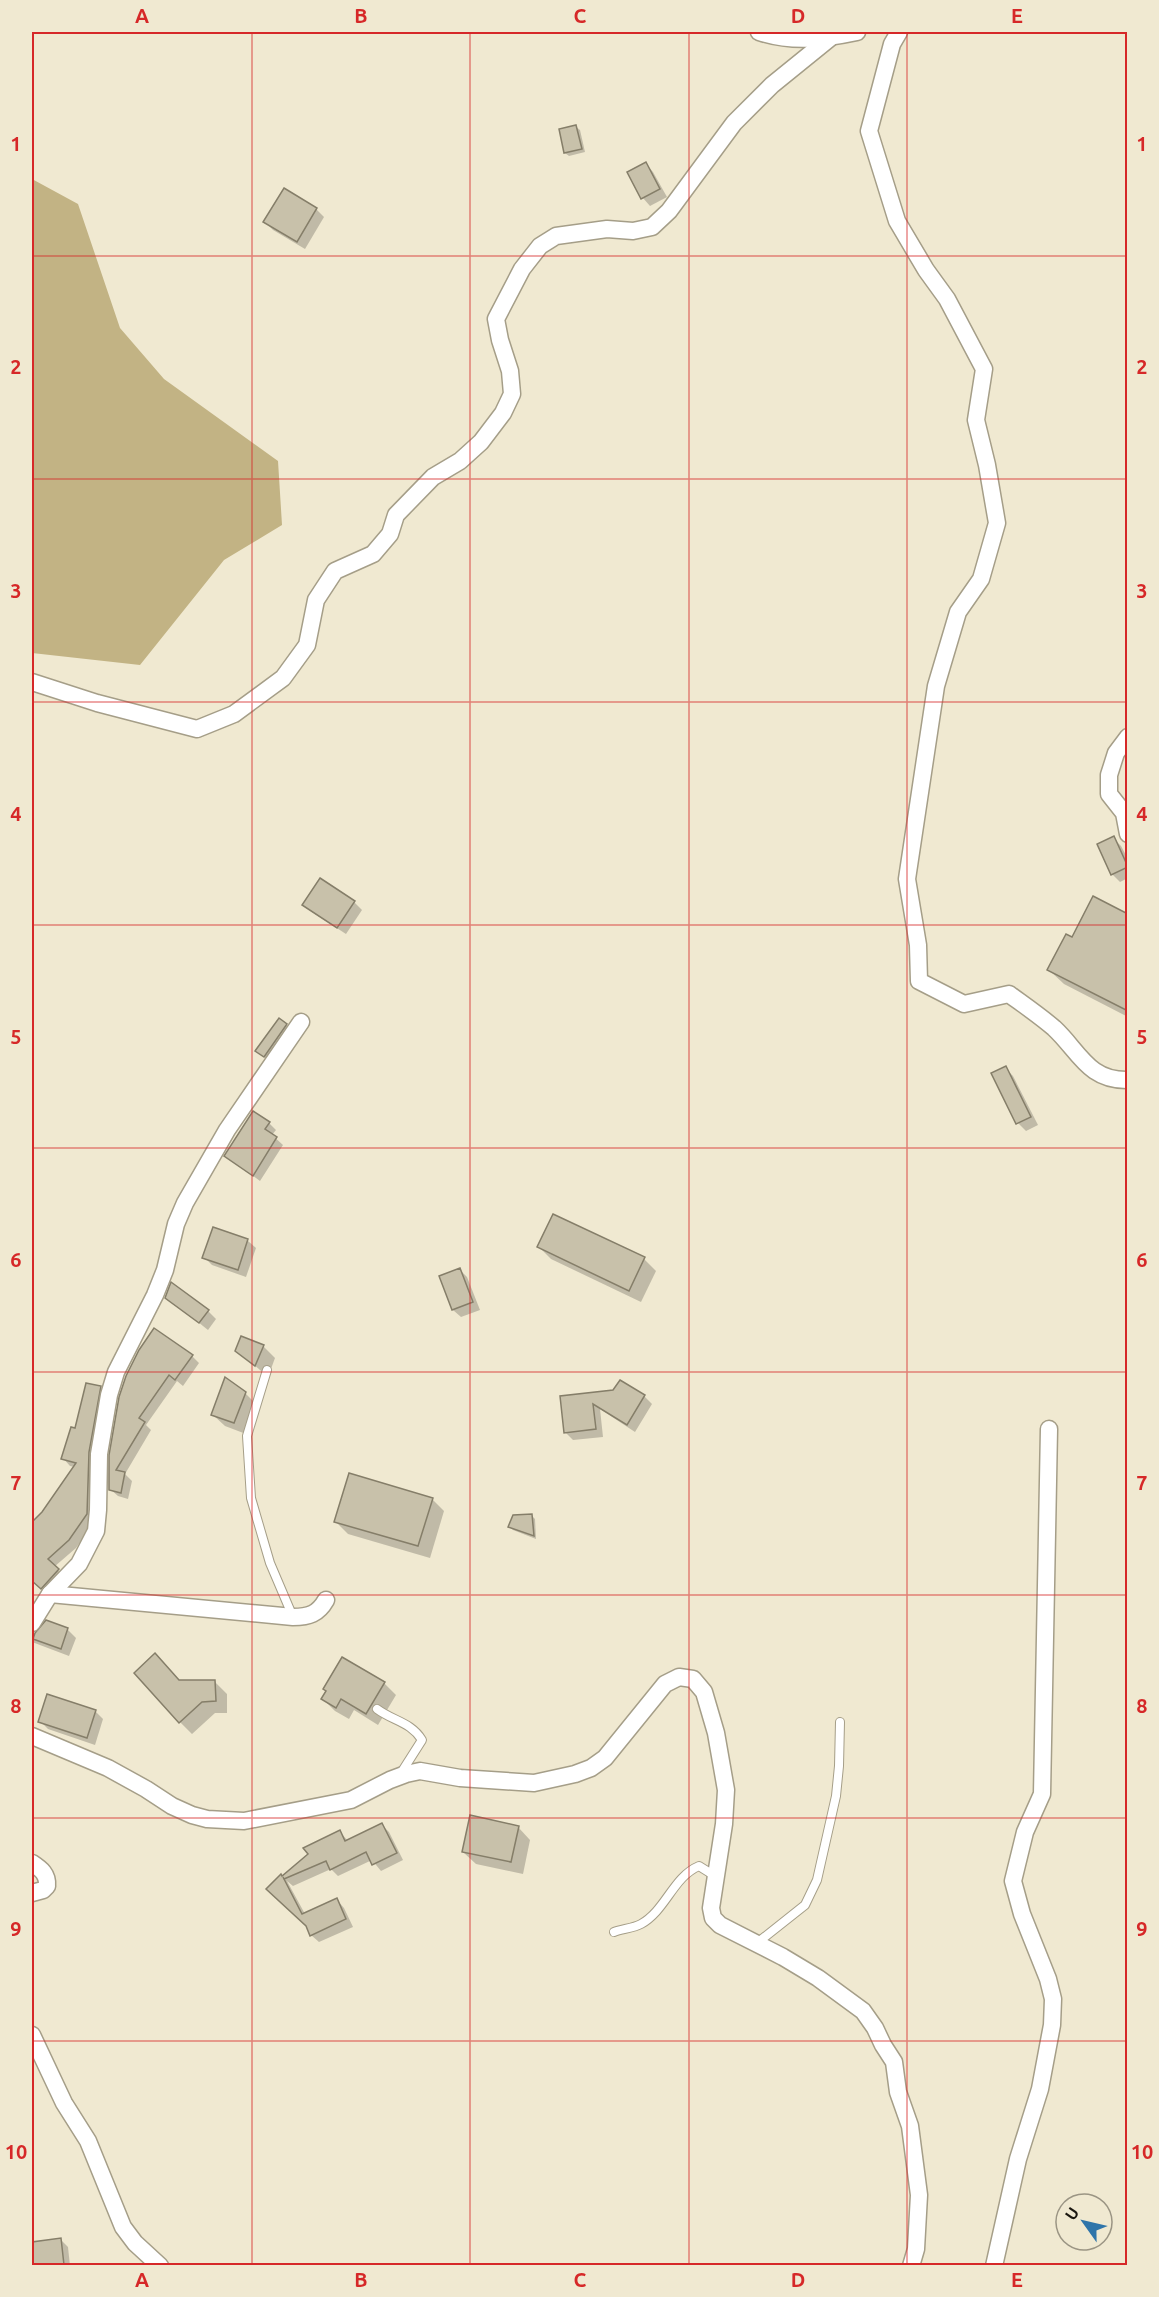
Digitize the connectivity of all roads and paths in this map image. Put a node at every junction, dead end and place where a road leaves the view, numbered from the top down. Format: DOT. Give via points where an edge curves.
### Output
graph roads {
  1 [pos="759,32"];
  2 [pos="857,32"];
  3 [pos="899,32"];
  4 [pos="830,38"];
  5 [pos="32,682"];
  6 [pos="1128,737"];
  7 [pos="1128,834"];
  8 [pos="301,1022"];
  9 [pos="1128,1080"];
  10 [pos="267,1370"];
  11 [pos="1049,1429"];
  12 [pos="50,1594"];
  13 [pos="326,1600"];
  14 [pos="293,1617"];
  15 [pos="32,1623"];
  16 [pos="377,1709"];
  17 [pos="840,1722"];
  18 [pos="32,1736"];
  19 [pos="399,1777"];
  20 [pos="32,1863"];
  21 [pos="715,1876"];
  22 [pos="32,1893"];
  23 [pos="614,1932"];
  24 [pos="757,1943"];
  25 [pos="32,2035"];
  26 [pos="160,2265"];
  27 [pos="911,2265"];
  28 [pos="994,2265"];
  1 -- 4 [label="street" via="795,40"];
  2 -- 4 [label="street"];
  3 -- 9 [label="street" via="892,44 869,131 897,221 947,299 984,369 976,420 997,523 981,579 958,612 936,686 907,879 920,981 964,1004 1009,994 1055,1029 1097,1073"];
  4 -- 5 [label="street" via="772,85 734,123 669,211 652,227 556,236 540,246 522,269 496,319 512,394 503,413 480,442 460,461 433,477 396,515 390,534 373,554 335,571 316,600 307,645 283,678 234,714 197,729"];
  6 -- 7 [label="street" via="1116,753 1109,775 1109,794 1124,813"];
  8 -- 12 [label="street" via="227,1130 185,1203 165,1270 116,1372 109,1395 99,1454 96,1531 79,1564"];
  10 -- 14 [label="lane" via="247,1436 251,1498 270,1563"];
  11 -- 28 [label="street" via="1042,1794 1025,1832 1013,1881 1048,1979 1053,1999 1052,2025 1040,2089 1018,2159"];
  12 -- 14 [label="street"];
  12 -- 15 [label="street"];
  13 -- 14 [label="street" via="314,1614"];
  16 -- 19 [label="lane" via="417,1731 422,1740"];
  17 -- 24 [label="lane" via="836,1796 817,1880 806,1905"];
  18 -- 19 [label="street" via="108,1768 172,1806 207,1819 244,1821 351,1800"];
  19 -- 21 [label="street" via="420,1771 534,1783 575,1774 605,1758 665,1684 679,1677 693,1679 704,1692 710,1712 726,1790"];
  20 -- 22 [label="street" via="47,1878 47,1886"];
  21 -- 23 [label="lane" via="699,1866 689,1870 653,1914 640,1924"];
  21 -- 24 [label="street" via="713,1918"];
  24 -- 27 [label="street" via="818,1978 862,2011 894,2062 898,2092 910,2126 919,2195 916,2249"];
  25 -- 26 [label="street" via="99,2164 123,2227"];
}
